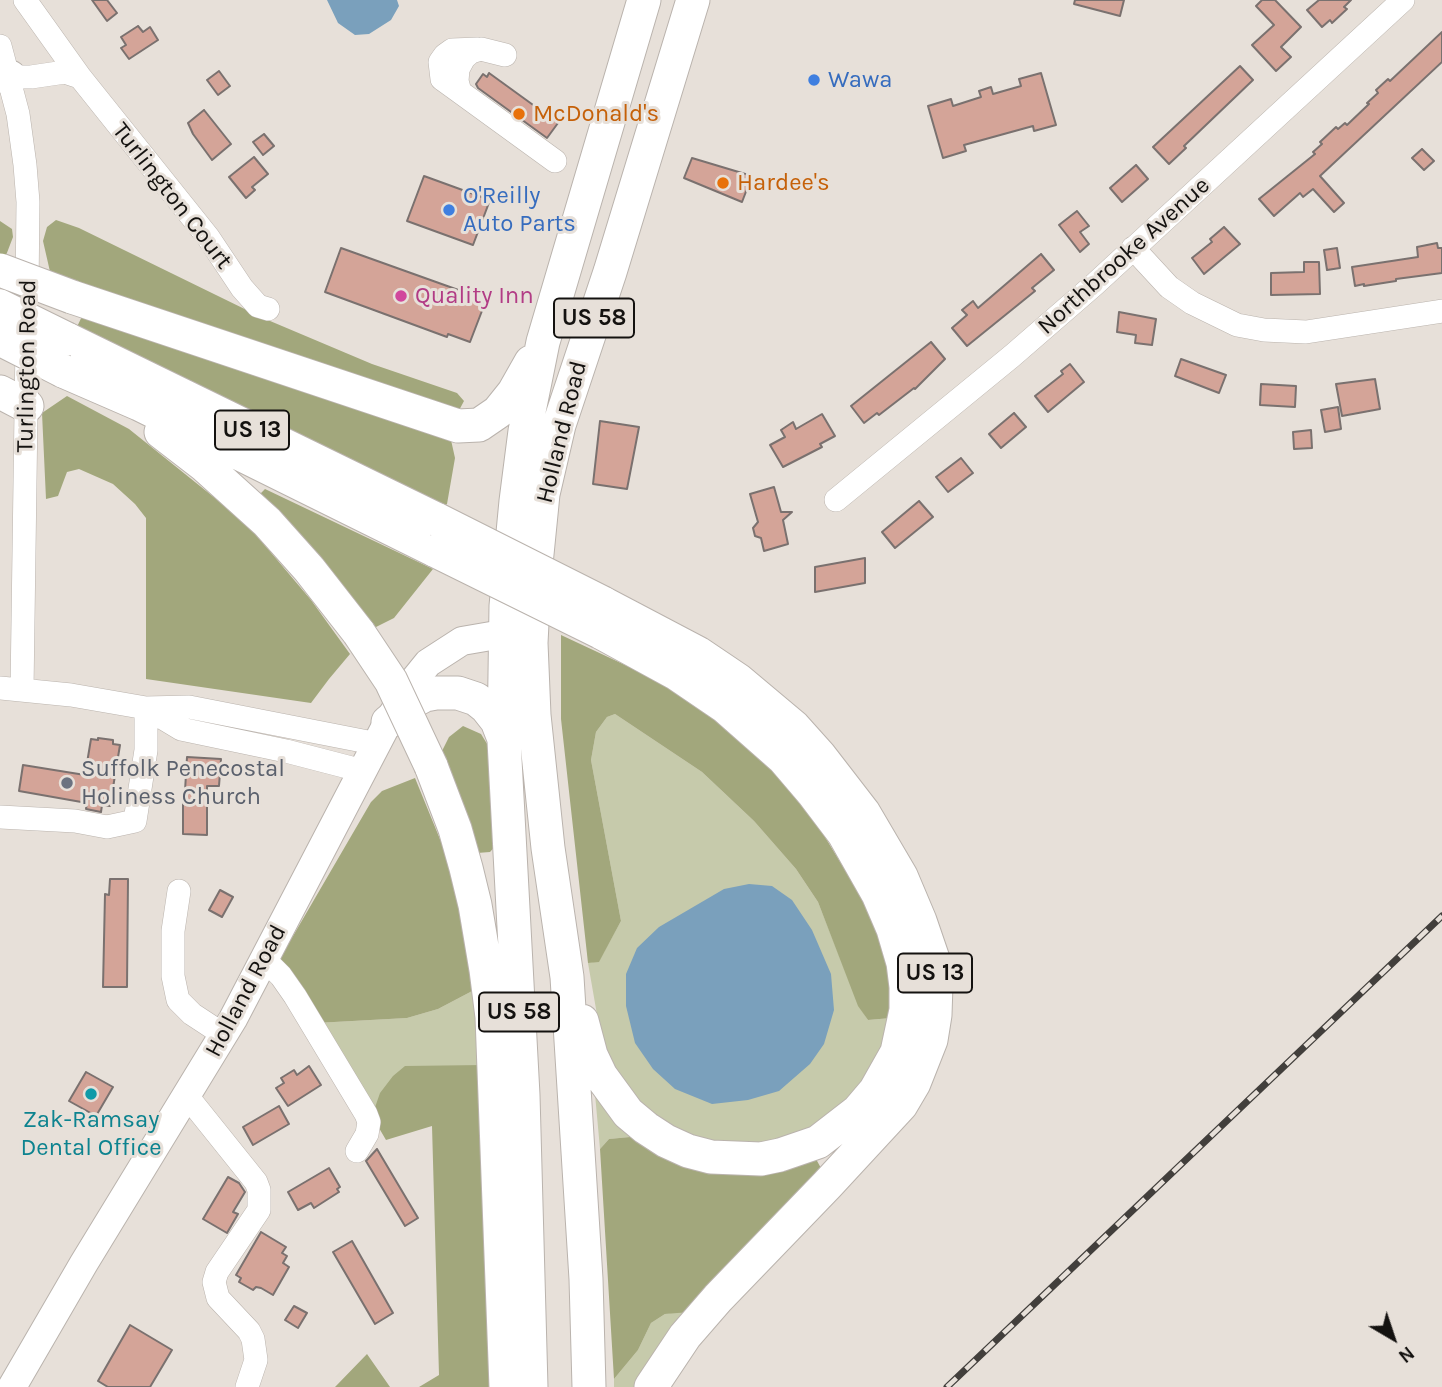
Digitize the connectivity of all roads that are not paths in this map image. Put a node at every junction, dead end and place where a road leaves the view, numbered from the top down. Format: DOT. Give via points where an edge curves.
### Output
graph roads {
  1 [pos="25,0"];
  2 [pos="645,0"];
  3 [pos="693,0"];
  4 [pos="1403,0"];
  5 [pos="505,55"];
  6 [pos="3,66"];
  7 [pos="80,78"];
  8 [pos="555,161"];
  9 [pos="1133,248"];
  10 [pos="0,270"];
  11 [pos="0,306"];
  12 [pos="268,309"];
  13 [pos="1442,311"];
  14 [pos="0,340"];
  15 [pos="542,342"];
  16 [pos="65,355"];
  17 [pos="13,399"];
  18 [pos="836,500"];
  19 [pos="601,617"];
  20 [pos="518,640"];
  21 [pos="11,689"];
  22 [pos="146,708"];
  23 [pos="383,733"];
  24 [pos="505,741"];
  25 [pos="363,771"];
  26 [pos="0,817"];
  27 [pos="179,891"];
  28 [pos="264,959"];
  29 [pos="567,977"];
  30 [pos="224,1035"];
  31 [pos="187,1096"];
  32 [pos="357,1151"];
  33 [pos="12,1387"];
  34 [pos="247,1387"];
  35 [pos="506,1387"];
  36 [pos="531,1387"];
  37 [pos="589,1387"];
  38 [pos="651,1387"];
  1 -- 7 [label="street, Turlington Court"];
  2 -- 15 [label="highway, Holland Road / US 58"];
  3 -- 20 [label="highway, Holland Road / US 58" via="552,449"];
  4 -- 9 [label="street, Northbrooke Avenue"];
  5 -- 8 [label="street" via="481,49 471,52 458,69 460,92"];
  6 -- 7 [label="street" via="31,77 65,72"];
  6 -- 17 [label="street, Turlington Road" via="18,114 28,202"];
  7 -- 12 [label="street, Turlington Court" via="208,237 242,288 258,306"];
  9 -- 13 [label="street" via="1169,287 1237,325 1307,332"];
  9 -- 18 [label="street, Northbrooke Avenue" via="1012,356"];
  10 -- 15 [label="highway, bridge" via="457,426 479,425 498,412"];
  11 -- 16 [label="highway, US 13, bridge"];
  14 -- 16 [label="highway, US 13, bridge"];
  15 -- 20 [label="highway, Holland Road / US 58" via="516,501"];
  16 -- 19 [label="highway, bridge" via="139,404 437,536"];
  16 -- 35 [label="highway, US 13, bridge" via="236,493 286,542 332,596 391,681 431,766 466,868 492,1017"];
  17 -- 21 [label="street, Turlington Road"];
  19 -- 29 [label="highway" via="724,706 784,759 813,793 844,834 878,894 903,963 906,1010 897,1052 886,1074 839,1128 818,1142 780,1155 724,1158 666,1141 628,1113 596,1065"];
  19 -- 38 [label="highway, US 13" via="698,653 794,727 864,813 901,876 933,959 936,985 931,1040 901,1105 718,1298 685,1336"];
  20 -- 23 [label="main road, Holland Road" via="474,638 439,654 418,674"];
  20 -- 24 [label="highway, US 58"];
  20 -- 29 [label="highway, US 58" via="538,752"];
  21 -- 22 [label="street"];
  22 -- 23 [label="street" via="189,707"];
  22 -- 25 [label="street" via="180,729"];
  22 -- 26 [label="street" via="146,750 135,821 107,827"];
  23 -- 24 [label="highway" via="425,695 457,693 486,707"];
  23 -- 25 [label="main road, Holland Road"];
  24 -- 36 [label="highway, US 58" via="523,1082"];
  25 -- 28 [label="main road, Holland Road"];
  27 -- 30 [label="street" via="173,931 178,1000"];
  28 -- 30 [label="main road, Holland Road"];
  28 -- 32 [label="street" via="295,996 366,1114 367,1134"];
  29 -- 37 [label="highway, US 58"];
  30 -- 31 [label="main road, Holland Road"];
  31 -- 33 [label="main road, Holland Road"];
  31 -- 34 [label="street" via="259,1190 259,1210 214,1282 218,1298 253,1339 256,1360"];
}
